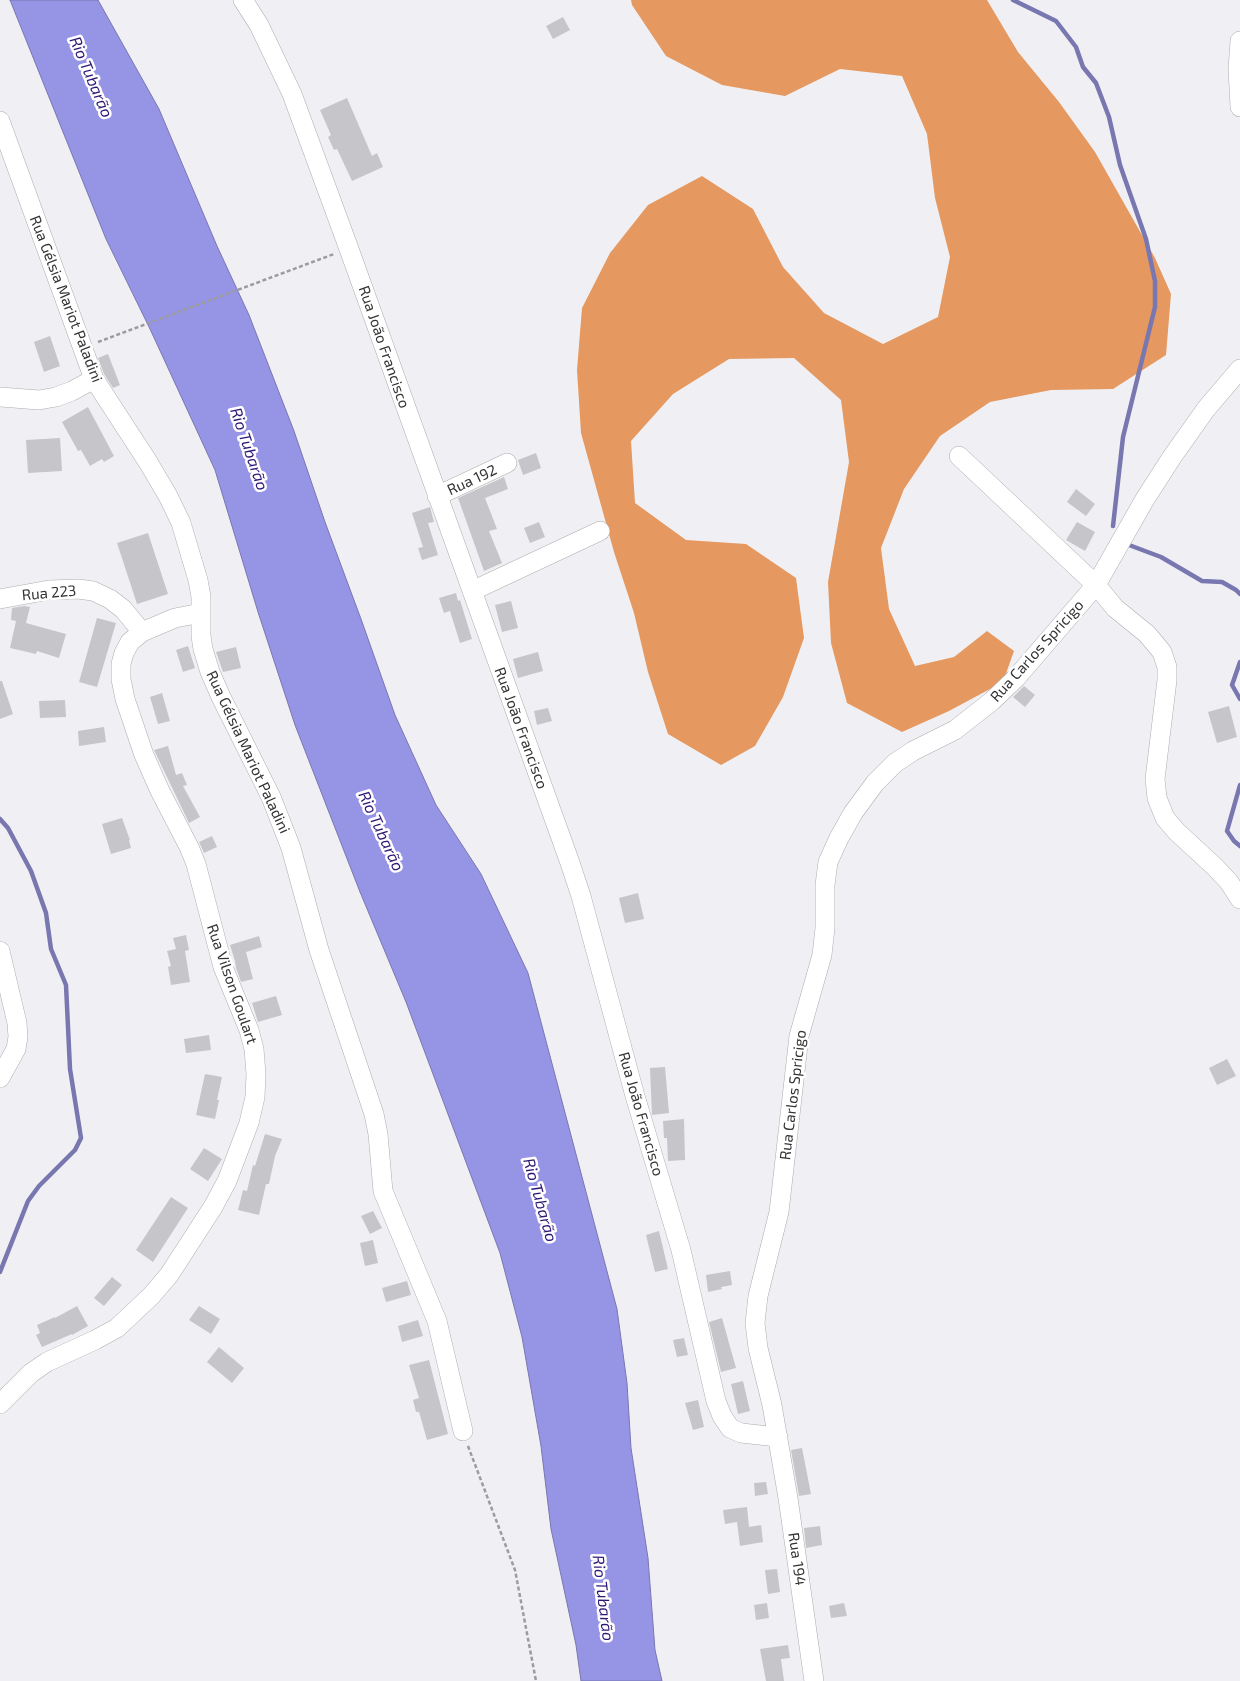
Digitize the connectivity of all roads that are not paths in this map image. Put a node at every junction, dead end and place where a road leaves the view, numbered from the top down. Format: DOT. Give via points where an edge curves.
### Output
graph roads {
  1 [pos="243,0"];
  2 [pos="1240,41"];
  3 [pos="1240,107"];
  4 [pos="0,121"];
  5 [pos="1240,370"];
  6 [pos="94,379"];
  7 [pos="0,397"];
  8 [pos="959,456"];
  9 [pos="506,463"];
  10 [pos="437,496"];
  11 [pos="600,530"];
  12 [pos="1096,585"];
  13 [pos="472,591"];
  14 [pos="0,599"];
  15 [pos="201,613"];
  16 [pos="142,632"];
  17 [pos="1240,898"];
  18 [pos="0,951"];
  19 [pos="0,1078"];
  20 [pos="0,1404"];
  21 [pos="463,1431"];
  22 [pos="778,1437"];
  23 [pos="814,1681"];
  1 -- 10 [label="street, Rua João Francisco" via="282,70 350,249"];
  2 -- 3 [label="street"];
  4 -- 6 [label="street, Rua Gélsia Mariot Paladini"];
  5 -- 12 [label="street, Rua Carlos Spricigo" via="1206,409 1172,457"];
  6 -- 7 [label="street" via="56,397 39,400"];
  6 -- 15 [label="street, Rua Gélsia Mariot Paladini" via="148,462 181,523 198,580"];
  8 -- 12 [label="street"];
  9 -- 10 [label="street, Rua 192"];
  10 -- 13 [label="street, Rua João Francisco"];
  11 -- 13 [label="street"];
  12 -- 17 [label="street" via="1115,608 1147,634 1162,652 1166,667 1166,698 1155,779 1157,798 1165,818 1215,867"];
  12 -- 22 [label="street, Rua Carlos Spricigo" via="1016,678 992,701 955,730 912,751 875,783 853,813 828,862 822,955 799,1036 779,1212 758,1296 755,1323"];
  13 -- 22 [label="street, Rua João Francisco" via="581,896 681,1250 719,1409 730,1428 741,1433"];
  14 -- 16 [label="street, Rua 223" via="49,590 93,591 123,609"];
  15 -- 16 [label="street, Rua Vilson Goulart" via="175,618"];
  15 -- 21 [label="street, Rua Gélsia Mariot Paladini" via="203,649 210,672 271,797 291,848 319,950 374,1114 383,1191 438,1321"];
  16 -- 20 [label="street, Rua Vilson Goulart" via="130,642 121,664 124,699 152,775 196,864 222,967 254,1049 255,1097 249,1123 214,1207 151,1296 117,1328 31,1373"];
  18 -- 19 [label="street" via="18,1037 16,1049"];
  22 -- 23 [label="street, Rua 194"];
}
